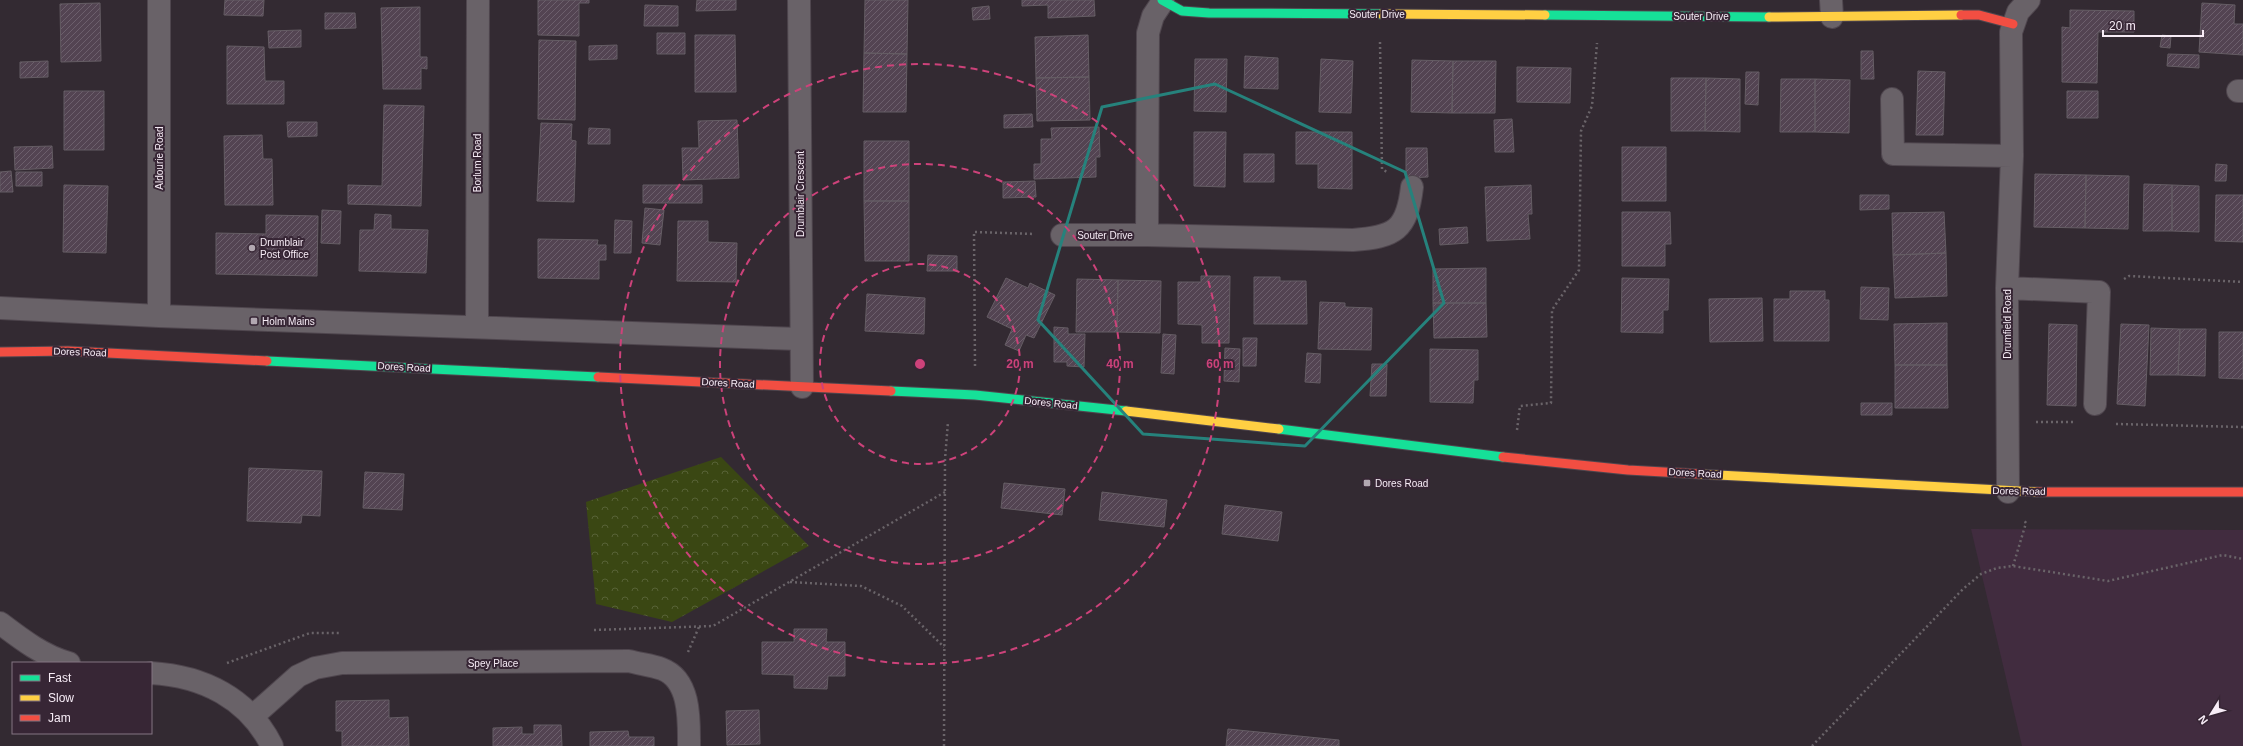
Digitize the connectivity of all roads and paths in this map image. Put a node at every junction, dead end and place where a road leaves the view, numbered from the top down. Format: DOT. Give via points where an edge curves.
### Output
graph roads {
  1 [pos="160,0"];
  2 [pos="478,0"];
  3 [pos="799,0"];
  4 [pos="1163,0"];
  5 [pos="2029,0"];
  6 [pos="1831,8"];
  7 [pos="1379,14"];
  8 [pos="1599,15"];
  9 [pos="2013,24"];
  10 [pos="1892,99"];
  11 [pos="2012,156"];
  12 [pos="1412,187"];
  13 [pos="1062,235"];
  14 [pos="1147,235"];
  15 [pos="2243,282"];
  16 [pos="2007,288"];
  17 [pos="2099,292"];
  18 [pos="0,308"];
  19 [pos="159,316"];
  20 [pos="477,326"];
  21 [pos="800,339"];
  22 [pos="0,352"];
  23 [pos="802,387"];
  24 [pos="950,394"];
  25 [pos="975,395"];
  26 [pos="2095,404"];
  27 [pos="2007,422"];
  28 [pos="2079,423"];
  29 [pos="2110,424"];
  30 [pos="2243,427"];
  31 [pos="1514,458"];
  32 [pos="945,492"];
  33 [pos="2008,492"];
  34 [pos="2243,492"];
  35 [pos="2243,560"];
  36 [pos="2012,566"];
  37 [pos="790,582"];
  38 [pos="0,623"];
  39 [pos="588,630"];
  40 [pos="342,633"];
  41 [pos="945,647"];
  42 [pos="66,662"];
  43 [pos="152,673"];
  44 [pos="212,686"];
  45 [pos="253,716"];
  46 [pos="272,746"];
  47 [pos="689,746"];
  48 [pos="944,746"];
  49 [pos="1812,746"];
  1 -- 19 [label="street, Aldourie Road"];
  2 -- 20 [label="street, Borlum Road"];
  3 -- 21 [label="street, Drumblair Crescent"];
  4 -- 7 [label="main road, Souter Drive" via="1182,11 1209,13"];
  4 -- 14 [label="street, Souter Drive" via="1152,16 1148,33"];
  5 -- 9 [label="street, Drumfield Road" via="2018,12"];
  6 -- 8 [label="main road, Souter Drive"];
  6 -- 9 [label="main road, Souter Drive" via="1978,15"];
  7 -- 8 [label="main road, Souter Drive"];
  7 -- 12 [label="path" via="1382,169"];
  8 -- 31 [label="path" via="1592,106 1581,131 1579,270 1552,310 1550,403 1520,406"];
  9 -- 11 [label="street, Drumfield Road"];
  10 -- 11 [label="street" via="1894,154"];
  11 -- 16 [label="street, Drumfield Road"];
  12 -- 14 [label="street, Souter Drive" via="1410,208 1399,227 1380,238 1353,240"];
  13 -- 14 [label="street, Souter Drive"];
  13 -- 25 [label="path" via="974,232"];
  15 -- 17 [label="path" via="2129,276"];
  16 -- 17 [label="street"];
  16 -- 27 [label="street, Drumfield Road"];
  17 -- 26 [label="street"];
  18 -- 19 [label="street"];
  19 -- 20 [label="street"];
  20 -- 21 [label="street"];
  21 -- 23 [label="street, Drumblair Crescent"];
  22 -- 23 [label="main road, Dores Road" via="68,350"];
  23 -- 24 [label="main road, Dores Road"];
  24 -- 25 [label="main road, Dores Road"];
  24 -- 32 [label="path"];
  25 -- 31 [label="main road, Dores Road" via="1182,417"];
  27 -- 28 [label="path"];
  27 -- 33 [label="street, Drumfield Road"];
  29 -- 30 [label="path"];
  31 -- 33 [label="main road, Dores Road" via="1628,470"];
  32 -- 37 [label="path"];
  32 -- 41 [label="path"];
  33 -- 34 [label="main road, Dores Road"];
  33 -- 36 [label="path" via="2026,523"];
  35 -- 36 [label="path" via="2223,555 2108,581"];
  36 -- 49 [label="path" via="1981,574 1963,589"];
  37 -- 39 [label="path" via="713,626"];
  37 -- 41 [label="path" via="861,586 902,606"];
  38 -- 42 [label="street" via="21,640"];
  40 -- 44 [label="path" via="310,633 223,665"];
  41 -- 48 [label="path"];
  43 -- 44 [label="street" via="186,677"];
  44 -- 45 [label="street" via="234,699"];
  45 -- 46 [label="street"];
  45 -- 47 [label="street, Spey Place" via="298,676 315,668 342,663 629,661 663,669 677,680 686,698"];
}
